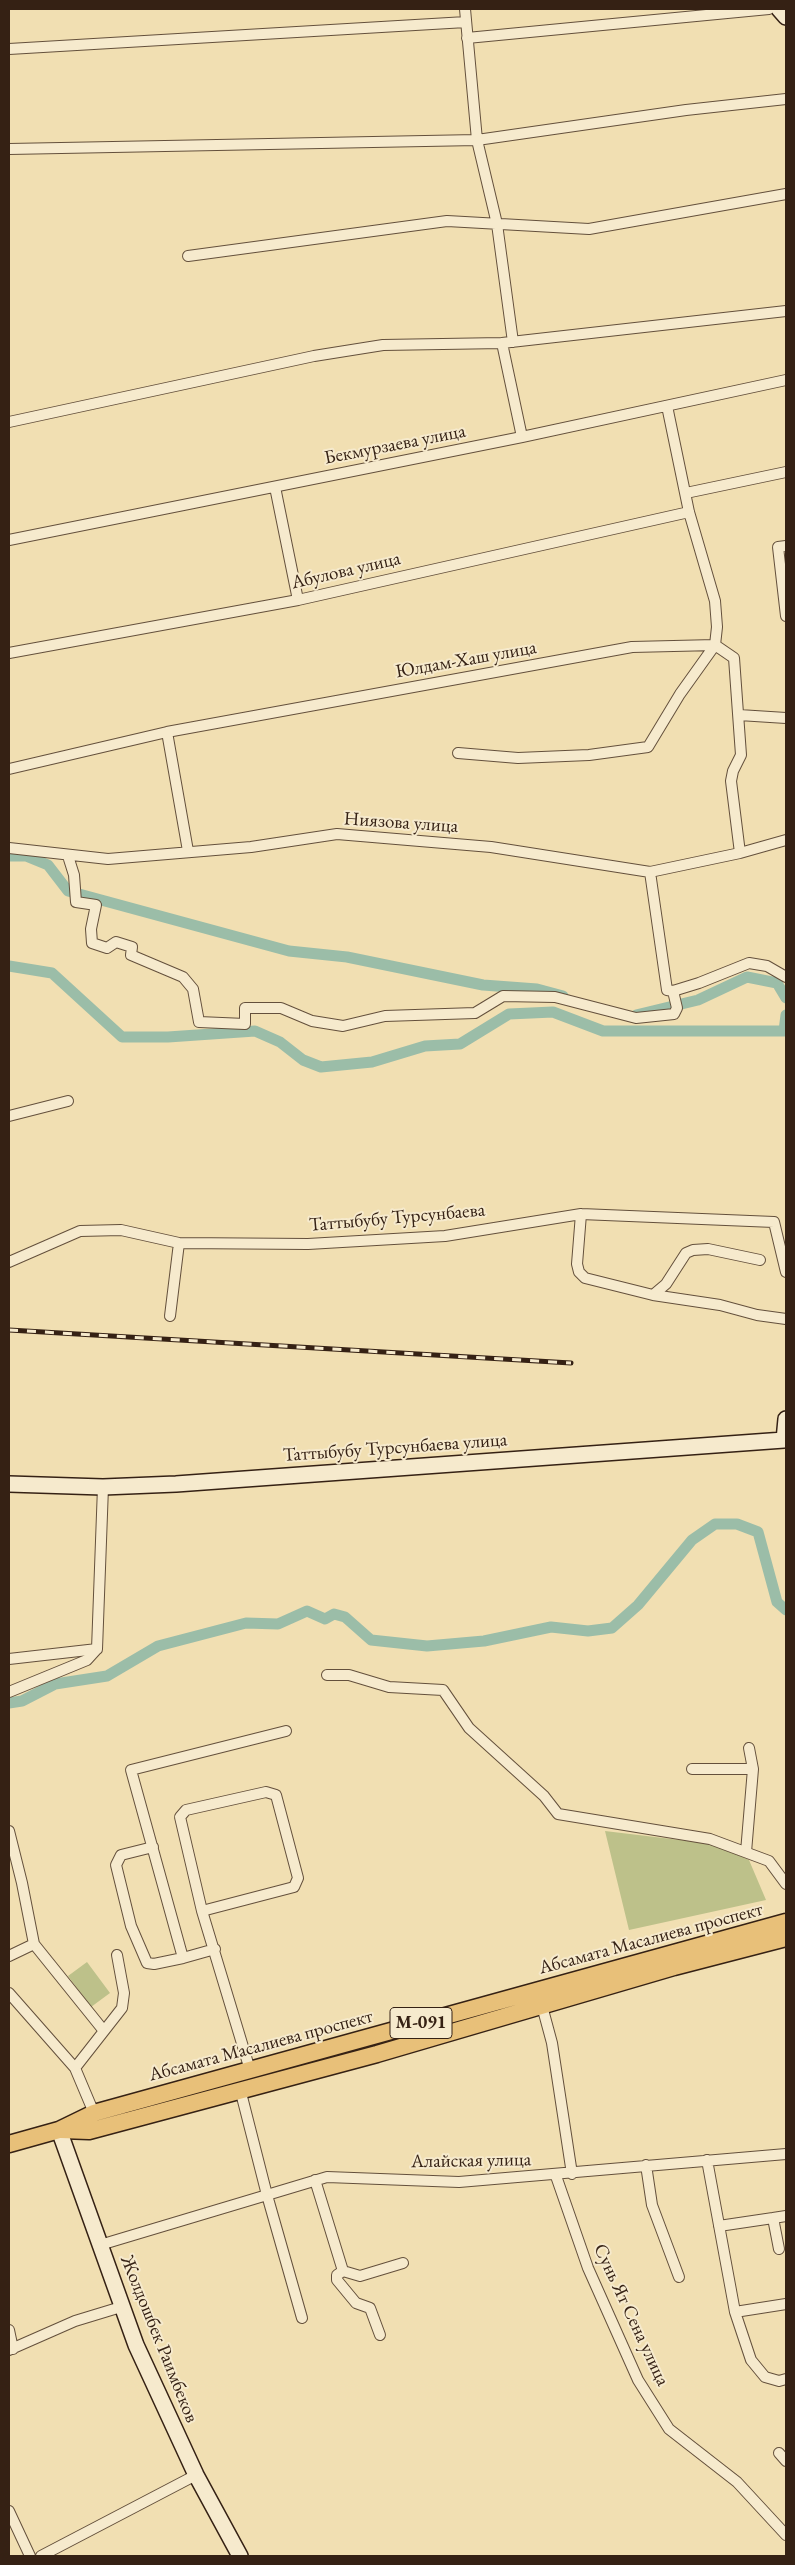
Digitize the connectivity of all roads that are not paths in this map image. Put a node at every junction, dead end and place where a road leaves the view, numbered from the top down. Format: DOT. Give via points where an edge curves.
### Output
graph roads {
  1 [pos="465,9"];
  2 [pos="769,9"];
  3 [pos="779,9"];
  4 [pos="786,17"];
  5 [pos="466,22"];
  6 [pos="467,38"];
  7 [pos="9,49"];
  8 [pos="786,99"];
  9 [pos="477,140"];
  10 [pos="9,149"];
  11 [pos="786,194"];
  12 [pos="497,224"];
  13 [pos="188,256"];
  14 [pos="786,311"];
  15 [pos="513,342"];
  16 [pos="502,344"];
  17 [pos="786,380"];
  18 [pos="667,406"];
  19 [pos="9,422"];
  20 [pos="522,438"];
  21 [pos="786,472"];
  22 [pos="276,487"];
  23 [pos="686,493"];
  24 [pos="689,512"];
  25 [pos="9,540"];
  26 [pos="786,546"];
  27 [pos="298,600"];
  28 [pos="786,616"];
  29 [pos="715,645"];
  30 [pos="9,653"];
  31 [pos="739,715"];
  32 [pos="786,718"];
  33 [pos="167,732"];
  34 [pos="458,753"];
  35 [pos="9,769"];
  36 [pos="786,840"];
  37 [pos="9,848"];
  38 [pos="188,851"];
  39 [pos="740,853"];
  40 [pos="68,856"];
  41 [pos="650,872"];
  42 [pos="786,977"];
  43 [pos="675,1000"];
  44 [pos="68,1100"];
  45 [pos="9,1116"];
  46 [pos="580,1214"];
  47 [pos="179,1243"];
  48 [pos="760,1260"];
  49 [pos="9,1262"];
  50 [pos="786,1272"];
  51 [pos="653,1295"];
  52 [pos="170,1316"];
  53 [pos="786,1319"];
  54 [pos="786,1418"];
  55 [pos="785,1441"];
  56 [pos="9,1484"];
  57 [pos="102,1487"];
  58 [pos="97,1649"];
  59 [pos="9,1659"];
  60 [pos="327,1675"];
  61 [pos="9,1692"];
  62 [pos="286,1732"];
  63 [pos="749,1748"];
  64 [pos="753,1768"];
  65 [pos="692,1769"];
  66 [pos="9,1830"];
  67 [pos="153,1847"];
  68 [pos="746,1852"];
  69 [pos="786,1884"];
  70 [pos="202,1911"];
  71 [pos="786,1922"];
  72 [pos="786,1938"];
  73 [pos="34,1944"];
  74 [pos="215,1949"];
  75 [pos="9,1956"];
  76 [pos="117,1956"];
  77 [pos="183,1958"];
  78 [pos="9,1993"];
  79 [pos="542,2006"];
  80 [pos="104,2030"];
  81 [pos="75,2068"];
  82 [pos="250,2070"];
  83 [pos="240,2089"];
  84 [pos="94,2114"];
  85 [pos="59,2130"];
  86 [pos="9,2144"];
  87 [pos="786,2154"];
  88 [pos="707,2160"];
  89 [pos="646,2164"];
  90 [pos="572,2174"];
  91 [pos="556,2176"];
  92 [pos="315,2180"];
  93 [pos="267,2195"];
  94 [pos="786,2216"];
  95 [pos="773,2218"];
  96 [pos="719,2226"];
  97 [pos="100,2245"];
  98 [pos="778,2249"];
  99 [pos="403,2263"];
  100 [pos="343,2271"];
  101 [pos="679,2277"];
  102 [pos="786,2304"];
  103 [pos="121,2307"];
  104 [pos="735,2312"];
  105 [pos="302,2318"];
  106 [pos="9,2330"];
  107 [pos="380,2334"];
  108 [pos="11,2350"];
  109 [pos="786,2379"];
  110 [pos="779,2453"];
  111 [pos="786,2461"];
  112 [pos="196,2475"];
  113 [pos="9,2511"];
  114 [pos="786,2535"];
  115 [pos="30,2556"];
  116 [pos="41,2556"];
  117 [pos="240,2556"];
  1 -- 5 [label="street"];
  2 -- 6 [label="street"];
  3 -- 4 [label="street"];
  5 -- 6 [label="street"];
  5 -- 7 [label="street"];
  6 -- 9 [label="street"];
  8 -- 9 [label="street"];
  9 -- 10 [label="street"];
  9 -- 12 [label="street"];
  11 -- 12 [label="street" via="589,229"];
  12 -- 13 [label="street" via="447,221"];
  12 -- 15 [label="street"];
  14 -- 15 [label="street"];
  15 -- 16 [label="street"];
  16 -- 19 [label="street" via="383,345 314,356"];
  16 -- 20 [label="street"];
  17 -- 18 [label="street, Бекмурзаева улица"];
  18 -- 20 [label="street, Бекмурзаева улица"];
  18 -- 23 [label="street"];
  20 -- 22 [label="street, Бекмурзаева улица"];
  21 -- 23 [label="street"];
  22 -- 25 [label="street, Бекмурзаева улица"];
  22 -- 27 [label="street"];
  23 -- 24 [label="street"];
  24 -- 27 [label="street, Абулова улица"];
  24 -- 29 [label="street" via="715,601"];
  26 -- 28 [label="street" via="778,547"];
  27 -- 30 [label="street, Абулова улица"];
  29 -- 31 [label="street" via="734,658"];
  29 -- 33 [label="street, Юлдам-Хаш улица" via="632,647"];
  29 -- 34 [label="street" via="648,747 589,755 518,758"];
  31 -- 32 [label="street"];
  31 -- 39 [label="street" via="741,755 731,781"];
  33 -- 35 [label="street, Юлдам-Хаш улица"];
  33 -- 38 [label="street"];
  36 -- 39 [label="street, Ниязова улица"];
  37 -- 40 [label="street, Ниязова улица"];
  38 -- 40 [label="street, Ниязова улица" via="108,859"];
  38 -- 41 [label="street, Ниязова улица" via="251,847 337,834 491,847"];
  39 -- 41 [label="street, Ниязова улица"];
  40 -- 43 [label="street" via="74,875 76,902 96,905 92,943 106,948 116,942 132,947 131,956 183,977 193,989 199,1022 246,1024 245,1008 281,1008 312,1021 343,1026 386,1016 475,1013 503,996 555,997 636,1018 674,1014"];
  41 -- 43 [label="street" via="665,987"];
  42 -- 43 [label="street" via="767,966 749,963 699,983"];
  44 -- 45 [label="street"];
  46 -- 47 [label="street, Таттыбубу Турсунбаева" via="445,1236 308,1244"];
  46 -- 50 [label="street, Таттыбубу Турсунбаева" via="774,1222"];
  46 -- 51 [label="street" via="579,1272 585,1278"];
  47 -- 49 [label="street, Таттыбубу Турсунбаева" via="121,1230 80,1231"];
  47 -- 52 [label="street"];
  48 -- 51 [label="street" via="693,1250 686,1253 666,1284"];
  51 -- 53 [label="street"];
  54 -- 55 [label="street"];
  55 -- 57 [label="street, Таттыбубу Турсунбаева улица"];
  56 -- 57 [label="street, Таттыбубу Турсунбаева улица"];
  57 -- 58 [label="street"];
  58 -- 59 [label="street"];
  58 -- 61 [label="street" via="87,1660"];
  60 -- 68 [label="street" via="349,1675 389,1687 443,1690 469,1728 544,1796 558,1814 710,1839"];
  62 -- 67 [label="street" via="131,1770"];
  63 -- 64 [label="street"];
  64 -- 65 [label="street"];
  64 -- 68 [label="street"];
  66 -- 73 [label="street"];
  67 -- 77 [label="street"];
  67 -- 77 [label="street" via="122,1855 116,1865 131,1926 147,1963"];
  68 -- 69 [label="street" via="769,1861"];
  70 -- 70 [label="street" via="180,1817 186,1810 194,1808 266,1792 276,1795 298,1878 294,1888"];
  70 -- 74 [label="street"];
  71 -- 82 [label="main road, Абсамата Масалиева проспект / М-091"];
  72 -- 79 [label="main road, М-091"];
  73 -- 75 [label="street"];
  73 -- 80 [label="street"];
  74 -- 77 [label="street"];
  74 -- 82 [label="street"];
  76 -- 80 [label="street" via="124,1993 122,2008"];
  78 -- 81 [label="street"];
  79 -- 83 [label="main road, М-091" via="377,2054"];
  79 -- 90 [label="street" via="552,2043"];
  80 -- 81 [label="street"];
  81 -- 84 [label="street"];
  82 -- 84 [label="main road, Абсамата Масалиева проспект / М-091"];
  83 -- 85 [label="main road, М-091" via="89,2131"];
  83 -- 93 [label="street"];
  84 -- 85 [label="main road, Абсамата Масалиева проспект / М-091"];
  85 -- 86 [label="main road, Абсамата Масалиева проспект / М-091"];
  85 -- 97 [label="street, Жолдошбек Раимбеков"];
  87 -- 88 [label="street, Алайская улица"];
  88 -- 89 [label="street, Алайская улица"];
  88 -- 96 [label="street"];
  89 -- 90 [label="street, Алайская улица"];
  89 -- 101 [label="street" via="652,2206"];
  90 -- 91 [label="street, Алайская улица"];
  91 -- 92 [label="street, Алайская улица" via="459,2182 327,2177"];
  91 -- 114 [label="street, Сунь Ят Сена улица" via="588,2268 638,2380 668,2429 737,2482"];
  92 -- 93 [label="street, Алайская улица"];
  92 -- 100 [label="street"];
  93 -- 97 [label="street, Алайская улица"];
  93 -- 105 [label="street"];
  94 -- 95 [label="street"];
  95 -- 96 [label="street"];
  95 -- 98 [label="street"];
  96 -- 104 [label="street"];
  97 -- 103 [label="street, Жолдошбек Раимбеков"];
  99 -- 100 [label="street" via="360,2276"];
  100 -- 107 [label="street" via="337,2280 356,2304 370,2308"];
  102 -- 104 [label="street"];
  103 -- 108 [label="street" via="75,2322"];
  103 -- 112 [label="street, Жолдошбек Раимбеков"];
  104 -- 109 [label="street" via="751,2360 765,2377 780,2381"];
  106 -- 108 [label="street"];
  110 -- 111 [label="street"];
  112 -- 116 [label="street"];
  112 -- 117 [label="street, Жолдошбек Раимбеков"];
  113 -- 115 [label="street"];
}
